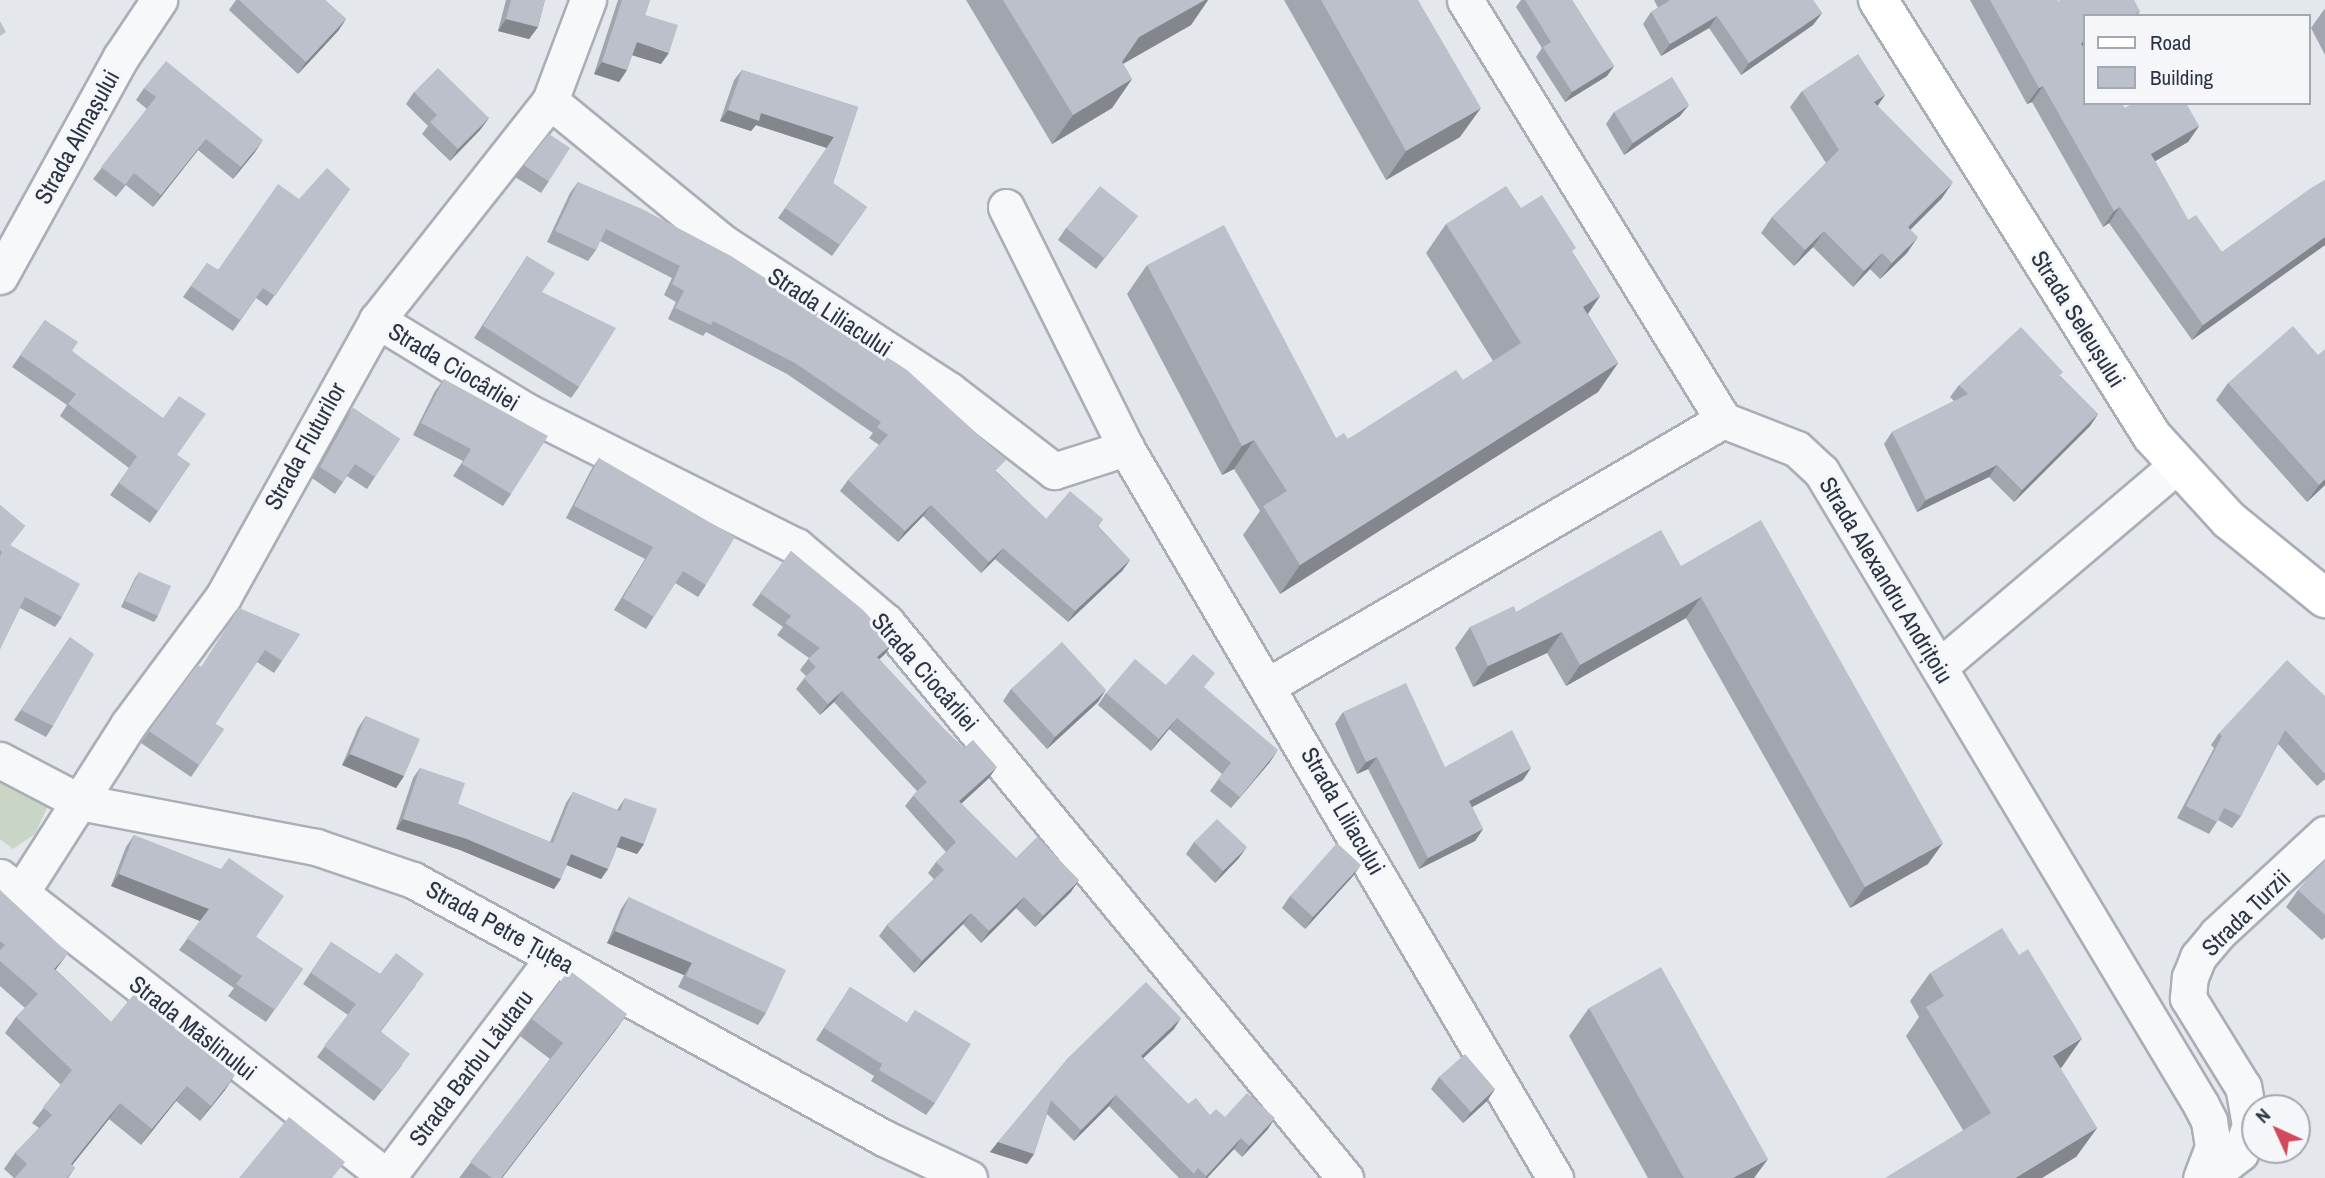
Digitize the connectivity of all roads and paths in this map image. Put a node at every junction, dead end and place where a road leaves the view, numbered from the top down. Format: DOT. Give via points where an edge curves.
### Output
graph roads {
  1 [pos="159,0"];
  2 [pos="588,0"];
  3 [pos="1465,0"];
  4 [pos="1878,0"];
  5 [pos="550,101"];
  6 [pos="1006,206"];
  7 [pos="0,276"];
  8 [pos="376,320"];
  9 [pos="1723,420"];
  10 [pos="1126,447"];
  11 [pos="2177,466"];
  12 [pos="2325,598"];
  13 [pos="1939,667"];
  14 [pos="1269,685"];
  15 [pos="0,760"];
  16 [pos="80,802"];
  17 [pos="2325,834"];
  18 [pos="10,885"];
  19 [pos="554,957"];
  20 [pos="387,1178"];
  21 [pos="969,1178"];
  22 [pos="1345,1178"];
  23 [pos="1555,1178"];
  24 [pos="2202,1178"];
  25 [pos="2208,1178"];
  1 -- 7 [label="street, Strada Almașului" via="121,57"];
  2 -- 5 [label="street, Strada Fluturilor"];
  3 -- 9 [label="street"];
  4 -- 11 [label="main road, Strada Seleușului" via="2152,436"];
  5 -- 8 [label="street, Strada Fluturilor"];
  5 -- 10 [label="street, Strada Liliacului" via="722,242 949,390 1054,471"];
  6 -- 10 [label="street, Strada Liliacului"];
  8 -- 16 [label="street, Strada Fluturilor" via="223,597 128,725"];
  8 -- 22 [label="street, Strada Ciocârliei" via="526,411 796,546 886,622"];
  9 -- 13 [label="street, Strada Alexandru Andrițoiu" via="1797,449 1821,471"];
  9 -- 14 [label="street"];
  10 -- 14 [label="street, Strada Liliacului"];
  11 -- 12 [label="main road, Strada Seleușului" via="2229,520"];
  11 -- 13 [label="street"];
  13 -- 24 [label="street, Strada Alexandru Andrițoiu" via="2209,1121 2213,1147"];
  14 -- 23 [label="street, Strada Liliacului"];
  15 -- 16 [label="street, Strada Petre Țuțea"];
  16 -- 18 [label="street, Strada Fluturilor"];
  16 -- 19 [label="street, Strada Petre Țuțea" via="316,846 413,880"];
  17 -- 25 [label="street, Strada Turzii" via="2217,934 2198,957 2190,977 2188,998 2243,1087 2250,1125 2240,1153"];
  18 -- 20 [label="street, Strada Măslinului"];
  19 -- 20 [label="street, Strada Barbu Lăutaru"];
  19 -- 21 [label="street, Strada Petre Țuțea" via="884,1138"];
}
